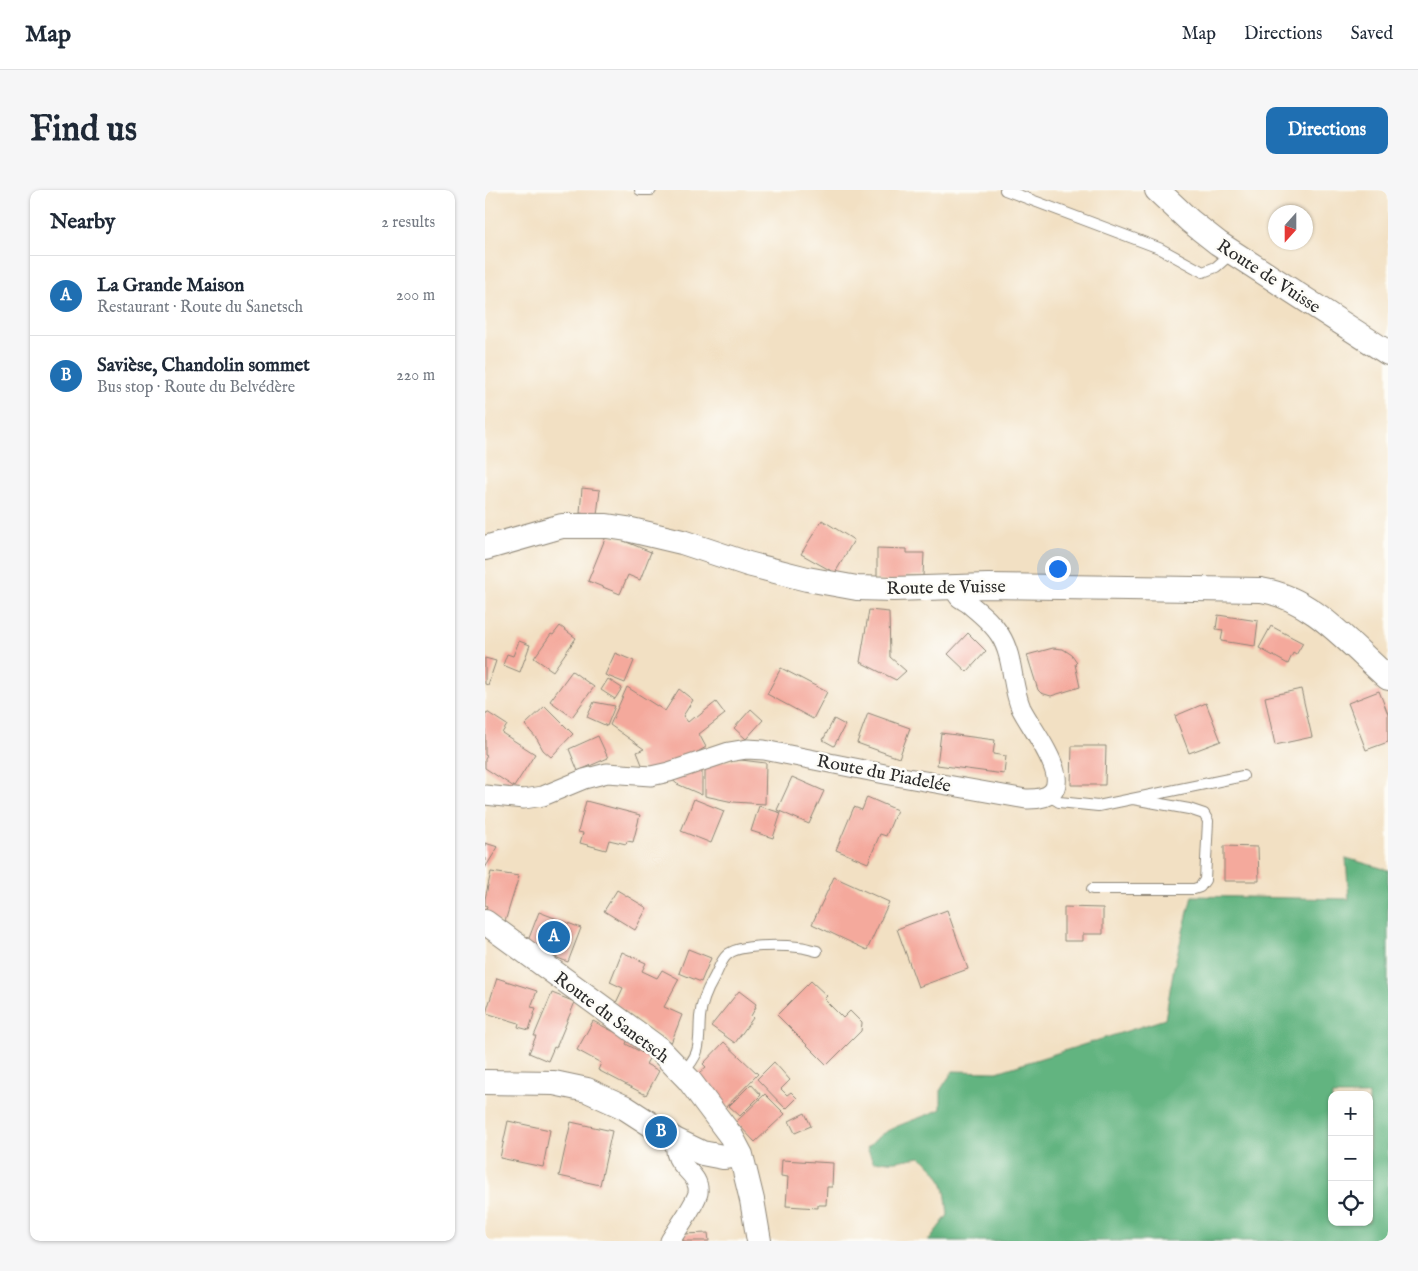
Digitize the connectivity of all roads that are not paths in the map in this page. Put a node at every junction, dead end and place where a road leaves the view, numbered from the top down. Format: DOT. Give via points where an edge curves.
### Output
graph roads {
  1 [pos="640,190"];
  2 [pos="651,190"];
  3 [pos="1005,190"];
  4 [pos="1157,190"];
  5 [pos="1232,253"];
  6 [pos="1388,353"];
  7 [pos="485,548"];
  8 [pos="954,586"];
  9 [pos="1388,678"];
  10 [pos="1243,776"];
  11 [pos="485,794"];
  12 [pos="1048,795"];
  13 [pos="1133,799"];
  14 [pos="1092,889"];
  15 [pos="485,922"];
  16 [pos="817,951"];
  17 [pos="682,1073"];
  18 [pos="485,1082"];
  19 [pos="677,1141"];
  20 [pos="741,1155"];
  21 [pos="670,1241"];
  22 [pos="759,1241"];
  1 -- 2 [label="lane"];
  3 -- 5 [label="lane" via="1159,248 1203,272 1216,267"];
  4 -- 5 [label="street, Route de Vuisse" via="1189,221"];
  5 -- 6 [label="street, Route de Vuisse"];
  7 -- 8 [label="street, Route de Vuisse" via="562,526 607,526 683,542 748,564 849,587"];
  8 -- 9 [label="street, Route de Vuisse" via="1269,591 1319,616"];
  8 -- 12 [label="street" via="959,598 988,620 1005,643 1021,707 1055,768 1056,778"];
  10 -- 13 [label="lane"];
  11 -- 12 [label="street, Route du Piadelée" via="524,799 543,796 607,773 651,776 747,749 1026,799 1040,799"];
  12 -- 13 [label="lane" via="1059,802 1098,806"];
  13 -- 14 [label="lane" via="1204,814 1208,821 1205,880 1195,889"];
  15 -- 17 [label="street, Route du Sanetsch" via="653,1044"];
  16 -- 17 [label="lane" via="767,947 739,949 727,955 702,1004 698,1050"];
  17 -- 20 [label="street, Route du Sanetsch" via="731,1136"];
  18 -- 19 [label="street" via="554,1083 587,1090 624,1107"];
  19 -- 20 [label="street" via="702,1153 723,1157"];
  19 -- 21 [label="street" via="676,1157 695,1180 698,1190"];
  20 -- 22 [label="street, Route du Sanetsch"];
}
